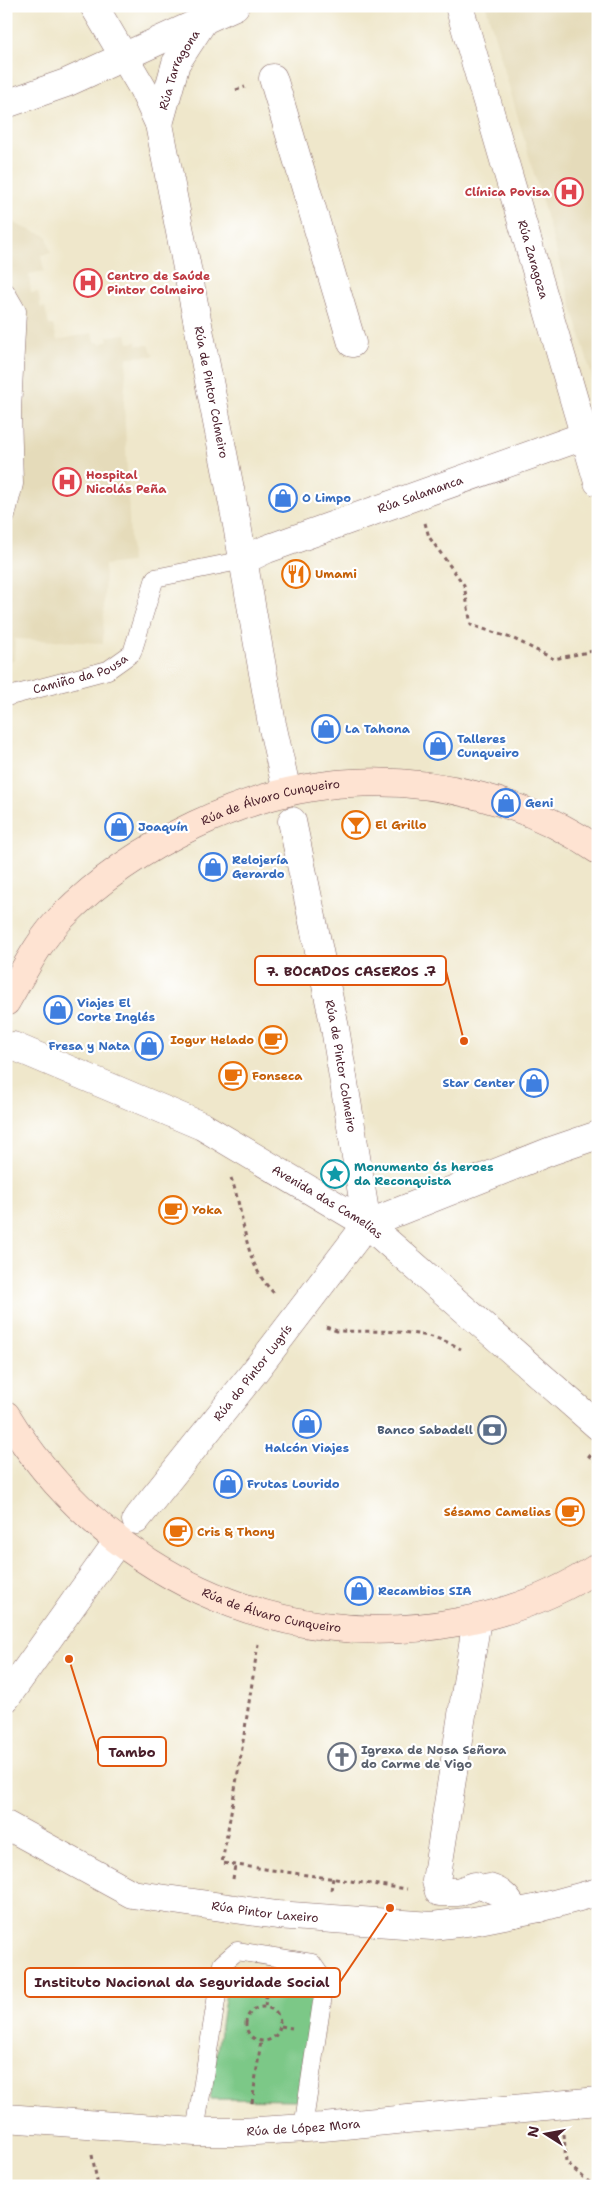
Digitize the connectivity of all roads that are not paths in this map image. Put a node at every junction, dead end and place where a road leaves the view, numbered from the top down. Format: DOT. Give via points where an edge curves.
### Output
graph roads {
  1 [pos="94,6"];
  2 [pos="235,6"];
  3 [pos="459,6"];
  4 [pos="204,20"];
  5 [pos="124,57"];
  6 [pos="273,78"];
  7 [pos="6,104"];
  8 [pos="159,124"];
  9 [pos="6,292"];
  10 [pos="352,343"];
  11 [pos="591,434"];
  12 [pos="598,482"];
  13 [pos="6,516"];
  14 [pos="244,560"];
  15 [pos="6,697"];
  16 [pos="287,792"];
  17 [pos="292,821"];
  18 [pos="598,850"];
  19 [pos="6,1002"];
  20 [pos="13,1046"];
  21 [pos="598,1134"];
  22 [pos="368,1224"];
  23 [pos="6,1414"];
  24 [pos="598,1426"];
  25 [pos="136,1520"];
  26 [pos="118,1541"];
  27 [pos="598,1567"];
  28 [pos="477,1619"];
  29 [pos="6,1698"];
  30 [pos="6,1825"];
  31 [pos="598,1892"];
  32 [pos="527,1910"];
  33 [pos="598,2101"];
  34 [pos="6,2118"];
  35 [pos="303,2128"];
  36 [pos="195,2132"];
  1 -- 5 [label="street, Rúa de Pintor Colmeiro"];
  2 -- 4 [label="street, Rúa Tarragona"];
  3 -- 11 [label="street, Rúa Zaragoza"];
  4 -- 5 [label="street, Rúa Tarragona"];
  4 -- 8 [label="street, Rúa Tarragona" via="176,63"];
  5 -- 7 [label="street, Rúa Tarragona" via="66,83"];
  5 -- 8 [label="street, Rúa de Pintor Colmeiro"];
  6 -- 10 [label="street"];
  8 -- 14 [label="street, Rúa de Pintor Colmeiro"];
  9 -- 13 [label="lane" via="17,311 12,410 14,484"];
  11 -- 12 [label="street, Rúa Zaragoza"];
  11 -- 14 [label="street, Rúa Salamanca"];
  14 -- 15 [label="lane, Camiño da Pousa" via="156,578 132,653 108,670"];
  14 -- 16 [label="street, Rúa de Pintor Colmeiro"];
  16 -- 18 [label="main road, Rúa de Álvaro Cunqueiro" via="350,783 410,784 469,792 554,823"];
  16 -- 19 [label="main road, Rúa de Álvaro Cunqueiro" via="217,815 138,854 73,906 46,936"];
  17 -- 22 [label="street, Rúa de Pintor Colmeiro" via="335,1028"];
  20 -- 22 [label="street, Avenida das Camelias" via="202,1126"];
  21 -- 22 [label="street"];
  22 -- 24 [label="street, Avenida das Camelias"];
  22 -- 25 [label="street, Rúa do Pintor Lugrís" via="256,1371"];
  23 -- 26 [label="main road, Rúa de Álvaro Cunqueiro" via="53,1481"];
  26 -- 28 [label="main road, Rúa de Álvaro Cunqueiro" via="165,1573 215,1598 320,1626 406,1630"];
  26 -- 29 [label="street"];
  27 -- 28 [label="main road, Rúa de Álvaro Cunqueiro" via="548,1594"];
  28 -- 32 [label="street" via="436,1881 439,1892 482,1887 499,1891"];
  30 -- 32 [label="street, Rúa Pintor Laxeiro" via="132,1894 277,1915 406,1925 432,1926 474,1921"];
  31 -- 32 [label="street, Rúa Pintor Laxeiro"];
  33 -- 35 [label="street, Rúa de López Mora"];
  34 -- 36 [label="street, Rúa de López Mora"];
  35 -- 36 [label="street, Rúa de López Mora"];
  35 -- 36 [label="lane" via="325,1982 312,1963 237,1951 222,1964"];
}
